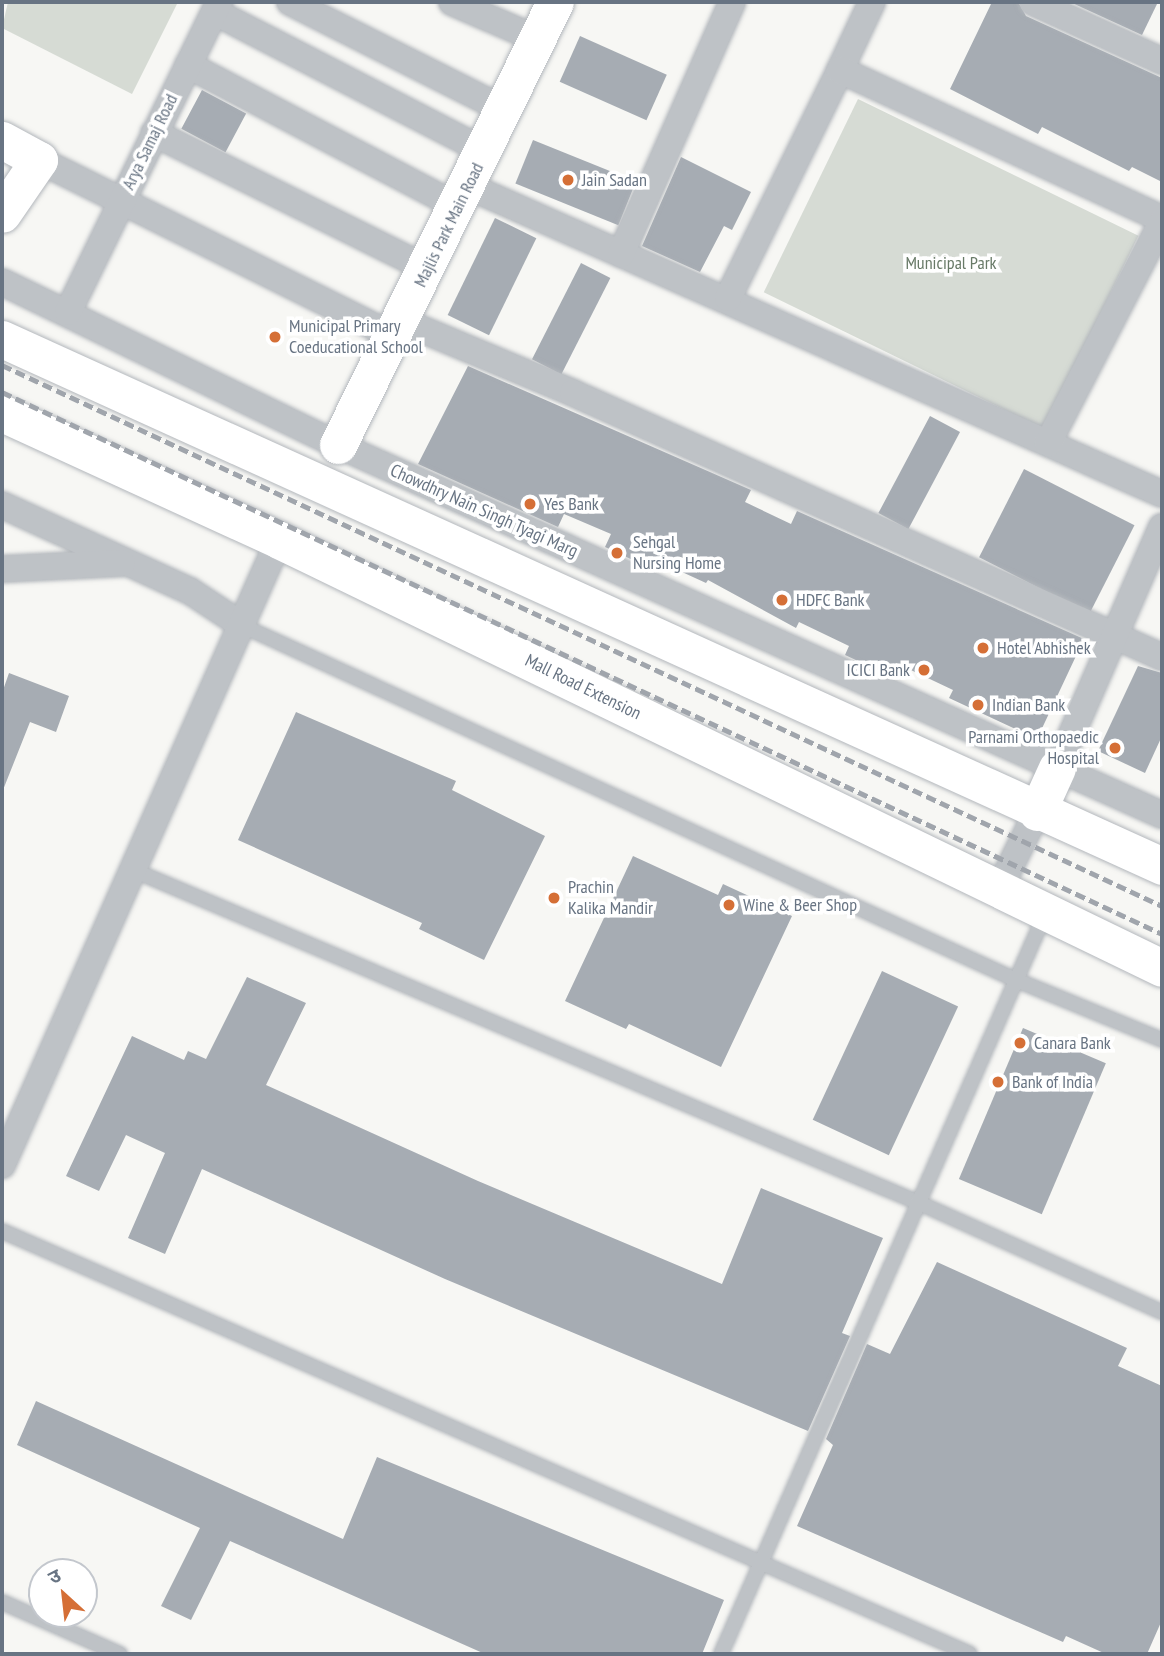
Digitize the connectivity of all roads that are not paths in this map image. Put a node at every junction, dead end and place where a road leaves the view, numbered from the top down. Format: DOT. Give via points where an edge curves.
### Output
graph roads {
  1 [pos="290,2"];
  2 [pos="452,2"];
  3 [pos="555,2"];
  4 [pos="732,2"];
  5 [pos="873,2"];
  6 [pos="1033,2"];
  7 [pos="217,7"];
  8 [pos="537,39"];
  9 [pos="1162,61"];
  10 [pos="188,65"];
  11 [pos="840,70"];
  12 [pos="503,109"];
  13 [pos="155,133"];
  14 [pos="2,140"];
  15 [pos="484,151"];
  16 [pos="40,160"];
  17 [pos="463,196"];
  18 [pos="121,201"];
  19 [pos="2,214"];
  20 [pos="1162,220"];
  21 [pos="621,254"];
  22 [pos="428,269"];
  23 [pos="2,282"];
  24 [pos="728,298"];
  25 [pos="68,312"];
  26 [pos="398,328"];
  27 [pos="2,339"];
  28 [pos="2,413"];
  29 [pos="1048,443"];
  30 [pos="338,446"];
  31 [pos="1162,494"];
  32 [pos="2,505"];
  33 [pos="1162,527"];
  34 [pos="279,540"];
  35 [pos="129,563"];
  36 [pos="2,569"];
  37 [pos="243,626"];
  38 [pos="1114,634"];
  39 [pos="1162,657"];
  40 [pos="1057,768"];
  41 [pos="1037,812"];
  42 [pos="1162,815"];
  43 [pos="1162,866"];
  44 [pos="133,870"];
  45 [pos="999,888"];
  46 [pos="1047,911"];
  47 [pos="1162,968"];
  48 [pos="1016,980"];
  49 [pos="1162,1040"];
  50 [pos="2,1165"];
  51 [pos="917,1202"];
  52 [pos="2,1231"];
  53 [pos="1162,1312"];
  54 [pos="763,1566"];
  55 [pos="2,1602"];
  56 [pos="120,1654"];
  57 [pos="722,1654"];
  58 [pos="970,1654"];
  1 -- 12 [label="street"];
  2 -- 8 [label="street"];
  3 -- 8 [label="main road, Majlis Park Main Road"];
  4 -- 21 [label="street"];
  5 -- 11 [label="street"];
  6 -- 9 [label="street"];
  7 -- 10 [label="street, Arya Samaj Road"];
  7 -- 15 [label="street"];
  8 -- 12 [label="main road, Majlis Park Main Road"];
  10 -- 13 [label="street, Arya Samaj Road"];
  10 -- 17 [label="street"];
  11 -- 20 [label="street"];
  11 -- 24 [label="street"];
  12 -- 15 [label="main road, Majlis Park Main Road"];
  13 -- 18 [label="street, Arya Samaj Road"];
  13 -- 22 [label="street"];
  14 -- 16 [label="main road, Arya Samaj Road"];
  15 -- 17 [label="main road, Majlis Park Main Road"];
  16 -- 18 [label="street, Arya Samaj Road"];
  16 -- 19 [label="main road"];
  17 -- 21 [label="street"];
  17 -- 22 [label="main road, Majlis Park Main Road"];
  18 -- 25 [label="street"];
  18 -- 26 [label="street"];
  20 -- 29 [label="street"];
  21 -- 24 [label="street"];
  22 -- 26 [label="main road, Majlis Park Main Road"];
  23 -- 25 [label="street, Chowdhry Nain Singh Tyagi Marg"];
  24 -- 29 [label="street"];
  25 -- 30 [label="street, Chowdhry Nain Singh Tyagi Marg"];
  26 -- 30 [label="main road, Majlis Park Main Road"];
  26 -- 38 [label="street"];
  27 -- 41 [label="main road"];
  28 -- 34 [label="main road, Mall Road Extension"];
  29 -- 31 [label="street"];
  30 -- 40 [label="street, Chowdhry Nain Singh Tyagi Marg"];
  32 -- 35 [label="street"];
  33 -- 38 [label="street"];
  34 -- 37 [label="street"];
  34 -- 45 [label="main road, Mall Road Extension"];
  35 -- 36 [label="street"];
  35 -- 37 [label="street" via="190,591"];
  37 -- 44 [label="street"];
  37 -- 48 [label="lane"];
  38 -- 39 [label="street"];
  38 -- 40 [label="street"];
  40 -- 41 [label="main road"];
  40 -- 42 [label="street, Chowdhry Nain Singh Tyagi Marg"];
  41 -- 43 [label="main road"];
  41 -- 45 [label="street"];
  44 -- 50 [label="street"];
  44 -- 51 [label="lane"];
  45 -- 46 [label="main road, Mall Road Extension"];
  46 -- 47 [label="main road, Mall Road Extension"];
  46 -- 48 [label="lane"];
  48 -- 49 [label="lane"];
  48 -- 51 [label="lane"];
  51 -- 53 [label="lane"];
  51 -- 54 [label="lane"];
  52 -- 54 [label="lane"];
  54 -- 57 [label="lane"];
  54 -- 58 [label="lane"];
  55 -- 56 [label="lane"];
}
